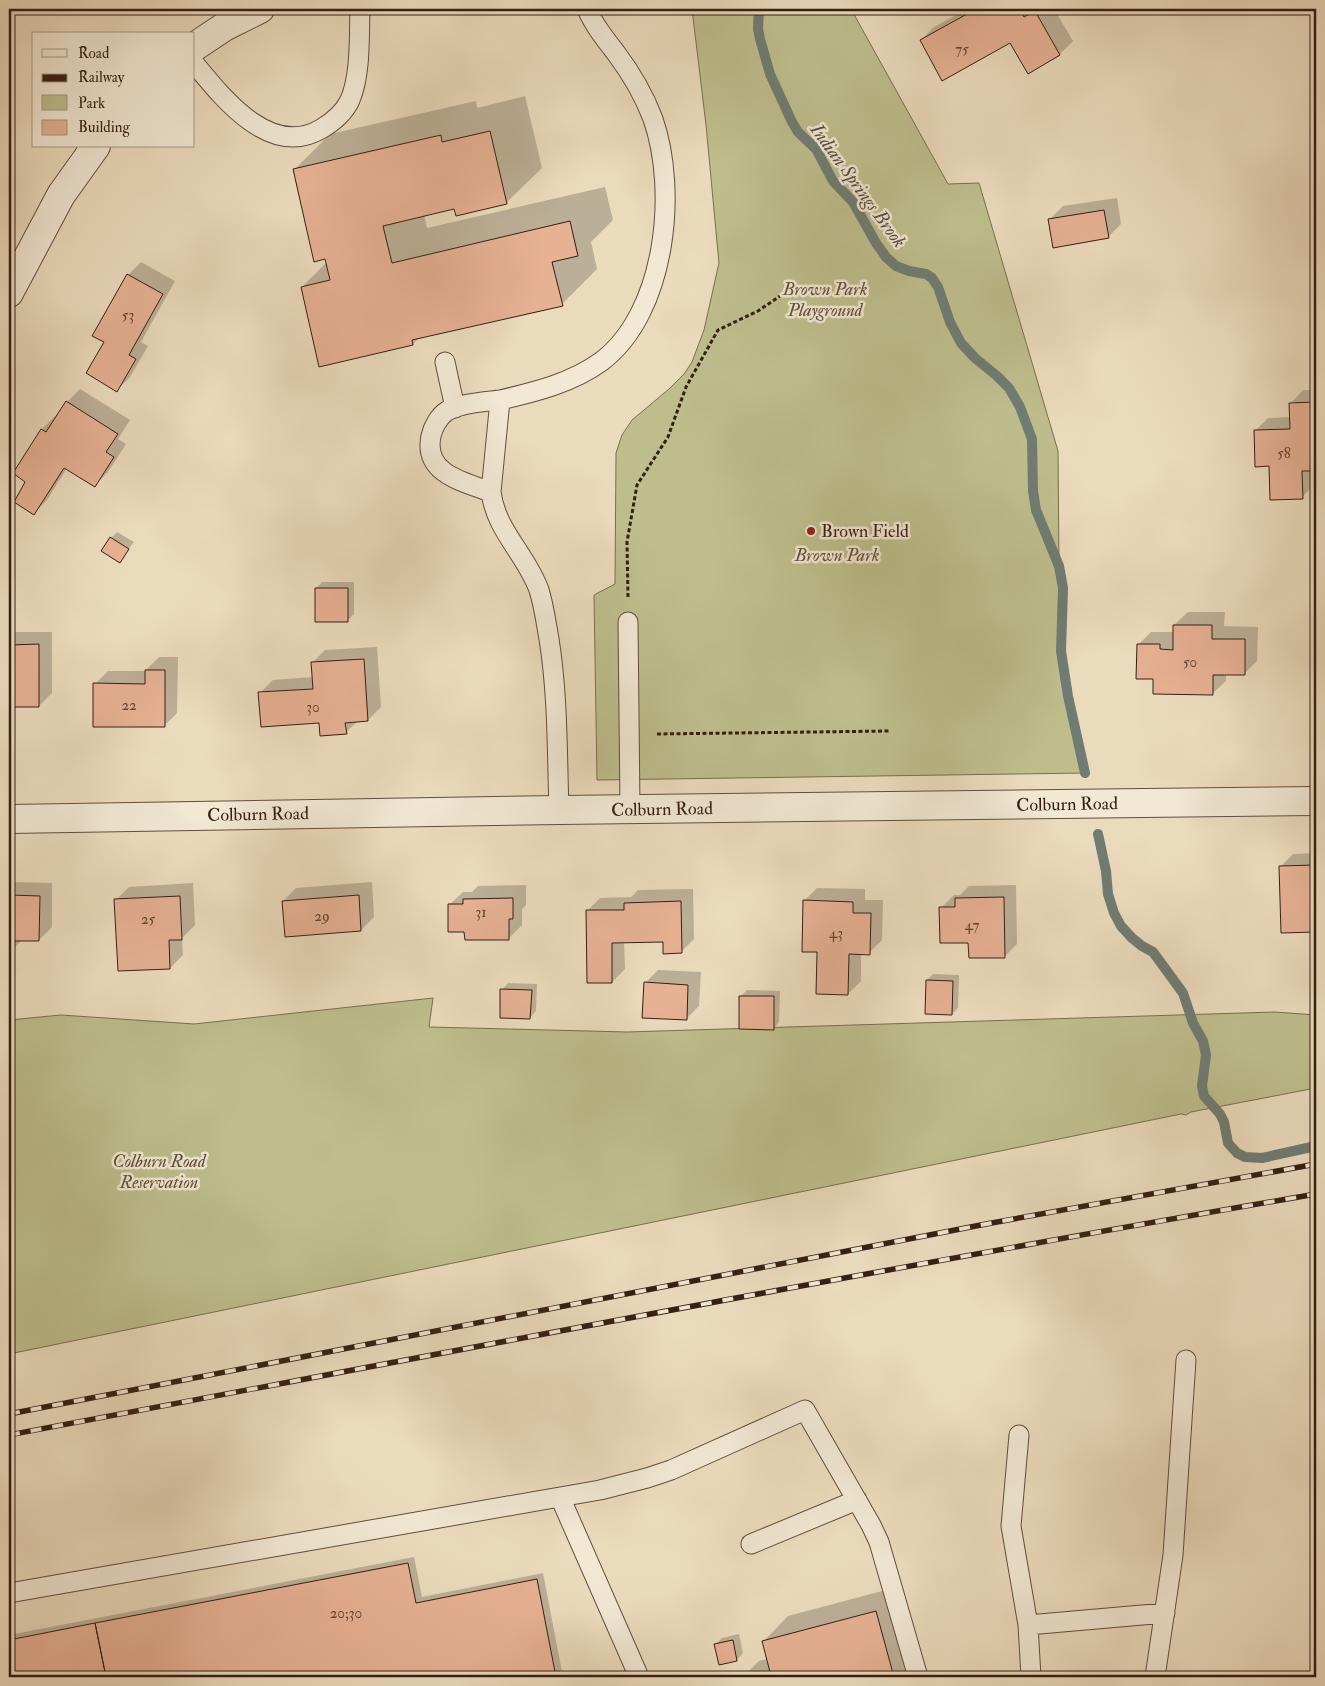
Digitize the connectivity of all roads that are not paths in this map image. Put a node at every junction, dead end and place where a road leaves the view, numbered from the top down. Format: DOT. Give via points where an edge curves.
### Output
graph roads {
  1 [pos="260,9"];
  2 [pos="360,9"];
  3 [pos="587,9"];
  4 [pos="195,47"];
  5 [pos="195,64"];
  6 [pos="95,148"];
  7 [pos="9,293"];
  8 [pos="445,362"];
  9 [pos="500,400"];
  10 [pos="455,408"];
  11 [pos="491,492"];
  12 [pos="628,622"];
  13 [pos="1316,801"];
  14 [pos="630,809"];
  15 [pos="559,810"];
  16 [pos="9,819"];
  17 [pos="1186,1360"];
  18 [pos="1019,1435"];
  19 [pos="560,1497"];
  20 [pos="857,1500"];
  21 [pos="751,1544"];
  22 [pos="9,1593"];
  23 [pos="1166,1613"];
  24 [pos="1028,1625"];
  25 [pos="639,1677"];
  26 [pos="918,1677"];
  27 [pos="1031,1677"];
  28 [pos="1155,1677"];
  1 -- 4 [label="street" via="224,27"];
  2 -- 5 [label="lane" via="357,63 349,101 336,118 308,134 278,135 255,124 225,100"];
  3 -- 9 [label="lane" via="636,84 657,134 664,196 657,266 637,320 622,342 602,360 570,379"];
  6 -- 7 [label="street" via="61,195"];
  8 -- 10 [label="lane"];
  9 -- 10 [label="lane"];
  9 -- 11 [label="lane"];
  10 -- 11 [label="lane" via="440,417 432,434 430,453 440,469 456,480"];
  11 -- 15 [label="lane" via="500,525 531,573 543,604 553,672"];
  12 -- 14 [label="lane"];
  13 -- 14 [label="street, Colburn Road"];
  14 -- 15 [label="street, Colburn Road"];
  15 -- 16 [label="street, Colburn Road"];
  17 -- 23 [label="lane"];
  18 -- 24 [label="lane" via="1011,1526"];
  19 -- 20 [label="lane" via="600,1490 671,1470 805,1410"];
  19 -- 22 [label="lane"];
  19 -- 25 [label="lane"];
  20 -- 21 [label="lane"];
  20 -- 26 [label="lane" via="879,1542"];
  23 -- 24 [label="lane"];
  23 -- 28 [label="lane"];
  24 -- 27 [label="lane"];
}
